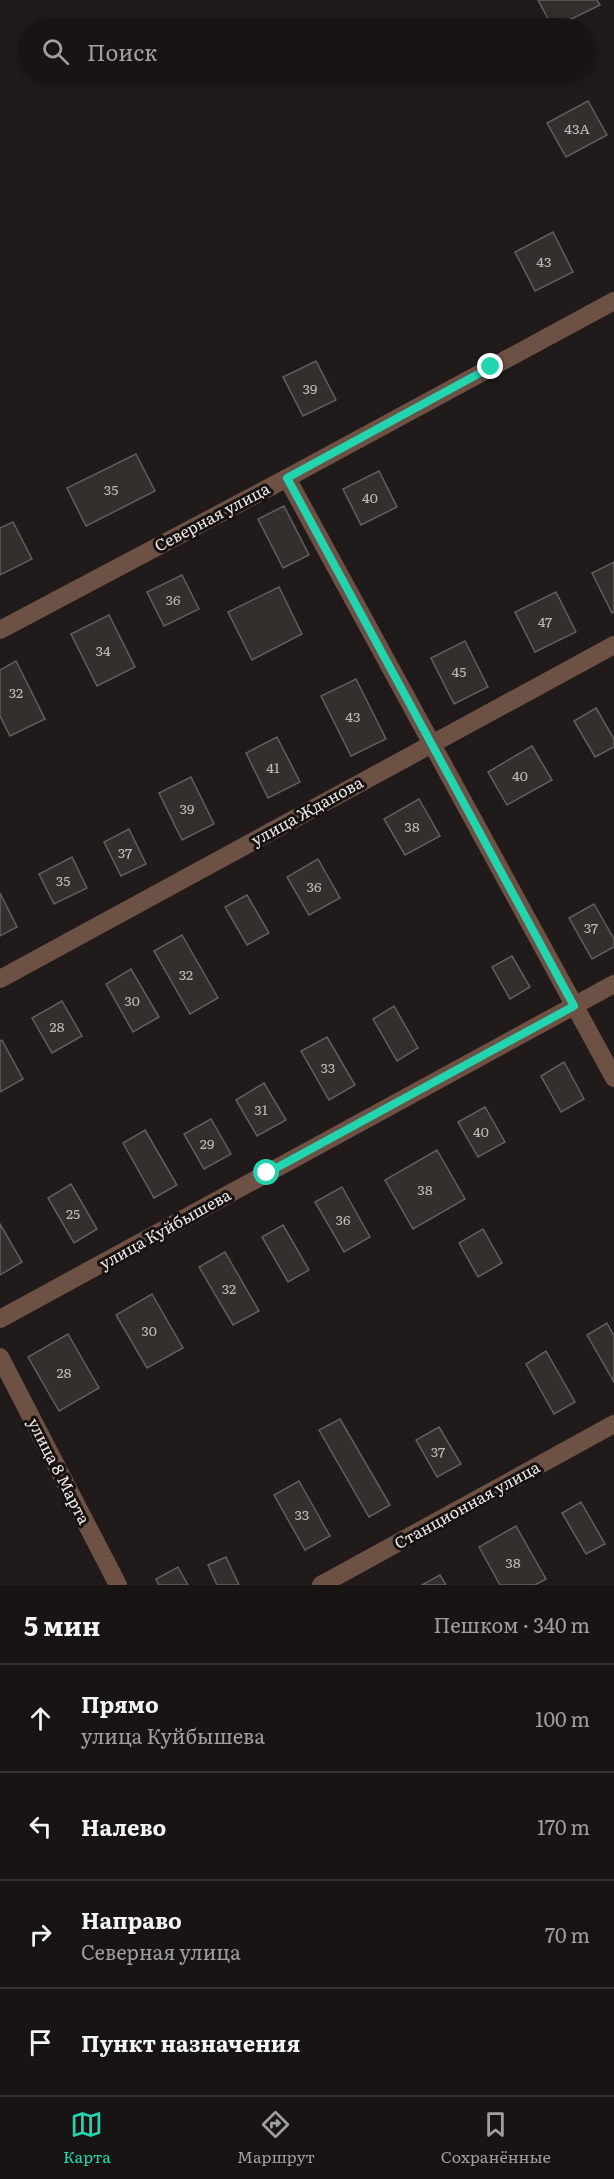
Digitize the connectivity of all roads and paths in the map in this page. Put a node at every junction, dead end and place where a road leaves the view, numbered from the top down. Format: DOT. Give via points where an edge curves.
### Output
graph roads {
  1 [pos="614,301"];
  2 [pos="287,478"];
  3 [pos="0,630"];
  4 [pos="614,645"];
  5 [pos="432,742"];
  6 [pos="0,979"];
  7 [pos="614,984"];
  8 [pos="574,1006"];
  9 [pos="614,1078"];
  10 [pos="0,1319"];
  11 [pos="0,1357"];
  12 [pos="614,1424"];
  13 [pos="118,1585"];
  14 [pos="321,1585"];
  1 -- 2 [label="street, Северная улица"];
  2 -- 3 [label="street, Северная улица"];
  2 -- 5 [label="street"];
  4 -- 5 [label="street, улица Жданова"];
  5 -- 6 [label="street, улица Жданова"];
  5 -- 8 [label="street"];
  7 -- 8 [label="street, улица Куйбышева"];
  8 -- 9 [label="street"];
  8 -- 10 [label="street, улица Куйбышева"];
  11 -- 13 [label="street, улица 8 Марта"];
  12 -- 14 [label="street, Станционная улица"];
}
